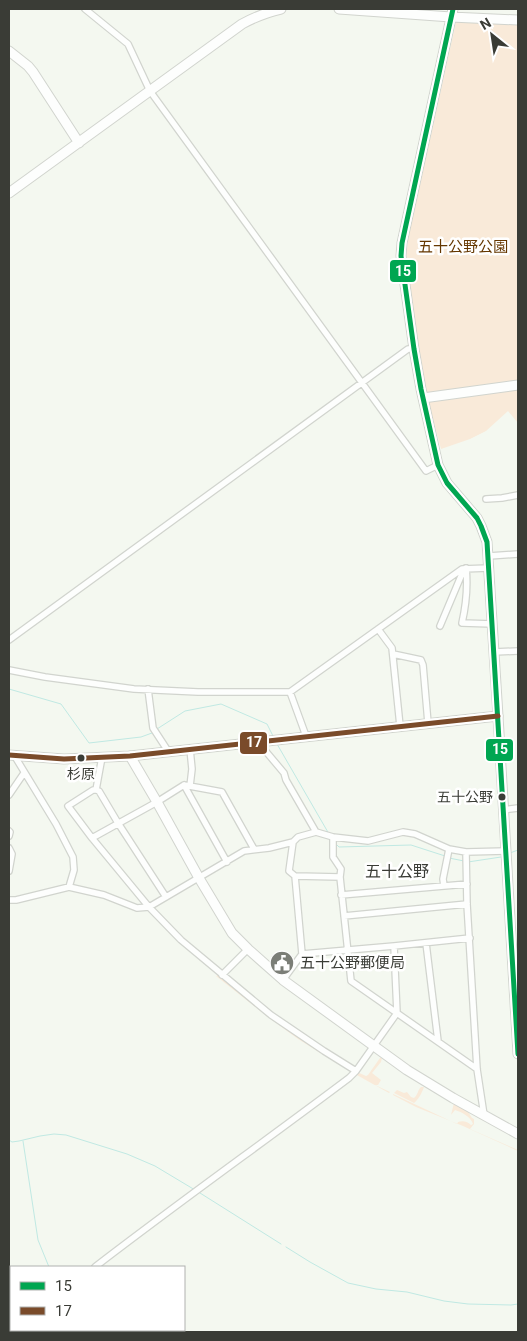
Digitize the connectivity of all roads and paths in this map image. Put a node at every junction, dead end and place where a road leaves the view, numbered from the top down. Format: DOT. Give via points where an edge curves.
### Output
graph roads {
  1 [pos="85,9"];
  2 [pos="281,9"];
  3 [pos="339,9"];
  4 [pos="452,13"];
  5 [pos="518,20"];
  6 [pos="9,51"];
  7 [pos="150,91"];
  8 [pos="79,143"];
  9 [pos="9,193"];
  10 [pos="414,349"];
  11 [pos="361,384"];
  12 [pos="518,385"];
  13 [pos="423,398"];
  14 [pos="438,465"];
  15 [pos="518,495"];
  16 [pos="486,498"];
  17 [pos="518,554"];
  18 [pos="489,556"];
  19 [pos="465,568"];
  20 [pos="489,568"];
  21 [pos="493,624"];
  22 [pos="440,626"];
  23 [pos="378,629"];
  24 [pos="9,640"];
  25 [pos="518,651"];
  26 [pos="494,652"];
  27 [pos="393,654"];
  28 [pos="9,670"];
  29 [pos="148,689"];
  30 [pos="290,692"];
  31 [pos="498,716"];
  32 [pos="428,723"];
  33 [pos="400,726"];
  34 [pos="306,736"];
  35 [pos="258,742"];
  36 [pos="190,749"];
  37 [pos="168,751"];
  38 [pos="11,755"];
  39 [pos="130,756"];
  40 [pos="102,757"];
  41 [pos="24,773"];
  42 [pos="187,785"];
  43 [pos="96,790"];
  44 [pos="9,795"];
  45 [pos="157,802"];
  46 [pos="518,808"];
  47 [pos="503,810"];
  48 [pos="118,823"];
  49 [pos="9,831"];
  50 [pos="316,832"];
  51 [pos="9,836"];
  52 [pos="332,837"];
  53 [pos="92,838"];
  54 [pos="293,842"];
  55 [pos="9,848"];
  56 [pos="254,849"];
  57 [pos="449,849"];
  58 [pos="506,851"];
  59 [pos="466,852"];
  60 [pos="227,862"];
  61 [pos="9,871"];
  62 [pos="295,876"];
  63 [pos="340,877"];
  64 [pos="199,878"];
  65 [pos="467,884"];
  66 [pos="444,886"];
  67 [pos="69,887"];
  68 [pos="341,895"];
  69 [pos="166,897"];
  70 [pos="9,900"];
  71 [pos="468,904"];
  72 [pos="149,907"];
  73 [pos="344,916"];
  74 [pos="514,935"];
  75 [pos="470,938"];
  76 [pos="426,942"];
  77 [pos="394,946"];
  78 [pos="248,949"];
  79 [pos="347,950"];
  80 [pos="302,954"];
  81 [pos="222,974"];
  82 [pos="283,980"];
  83 [pos="517,1002"];
  84 [pos="397,1014"];
  85 [pos="518,1033"];
  86 [pos="438,1041"];
  87 [pos="375,1046"];
  88 [pos="518,1054"];
  89 [pos="477,1069"];
  90 [pos="356,1071"];
  91 [pos="484,1115"];
  92 [pos="518,1134"];
  93 [pos="95,1266"];
  1 -- 7 [label="street" via="128,44"];
  2 -- 7 [label="main road" via="242,24"];
  3 -- 4 [label="main road"];
  4 -- 5 [label="main road"];
  4 -- 10 [label="main road" via="402,243 402,269"];
  6 -- 8 [label="main road" via="33,72"];
  7 -- 8 [label="main road"];
  7 -- 11 [label="street"];
  8 -- 9 [label="main road"];
  10 -- 11 [label="street" via="408,349"];
  10 -- 13 [label="main road"];
  11 -- 14 [label="street" via="426,471"];
  11 -- 24 [label="street"];
  12 -- 13 [label="main road"];
  13 -- 14 [label="main road"];
  14 -- 18 [label="main road" via="446,483 482,526"];
  15 -- 16 [label="street"];
  17 -- 18 [label="street"];
  18 -- 20 [label="main road"];
  19 -- 20 [label="street"];
  19 -- 21 [label="street" via="466,600 462,624"];
  19 -- 22 [label="street"];
  19 -- 23 [label="street"];
  20 -- 21 [label="main road"];
  21 -- 26 [label="main road"];
  23 -- 27 [label="street"];
  23 -- 30 [label="street"];
  25 -- 26 [label="street"];
  26 -- 31 [label="main road"];
  27 -- 32 [label="street" via="421,660"];
  27 -- 33 [label="street"];
  28 -- 29 [label="street"];
  29 -- 30 [label="street"];
  29 -- 37 [label="street" via="152,728"];
  30 -- 34 [label="street"];
  31 -- 32 [label="main road"];
  31 -- 47 [label="main road"];
  32 -- 33 [label="main road"];
  33 -- 34 [label="main road"];
  34 -- 35 [label="main road"];
  35 -- 36 [label="main road"];
  35 -- 50 [label="street" via="284,773"];
  36 -- 37 [label="main road"];
  36 -- 42 [label="street" via="192,769"];
  37 -- 39 [label="main road"];
  38 -- 40 [label="main road" via="64,759"];
  38 -- 41 [label="street"];
  39 -- 40 [label="main road"];
  39 -- 45 [label="main road"];
  40 -- 43 [label="street"];
  41 -- 44 [label="street"];
  41 -- 67 [label="street" via="73,857 74,870"];
  42 -- 45 [label="street"];
  42 -- 56 [label="street" via="222,792"];
  42 -- 60 [label="street"];
  43 -- 48 [label="street"];
  43 -- 53 [label="street" via="68,806"];
  45 -- 48 [label="street"];
  45 -- 64 [label="main road"];
  46 -- 47 [label="street"];
  47 -- 58 [label="main road"];
  48 -- 53 [label="street"];
  48 -- 69 [label="street"];
  49 -- 51 [label="street"];
  50 -- 52 [label="street"];
  50 -- 54 [label="street" via="298,837"];
  52 -- 57 [label="street" via="368,841 403,832 416,834"];
  52 -- 63 [label="street" via="333,856 341,869"];
  53 -- 72 [label="street"];
  54 -- 56 [label="street"];
  54 -- 62 [label="street" via="289,871"];
  55 -- 61 [label="street" via="12,854"];
  56 -- 60 [label="street"];
  57 -- 59 [label="street"];
  57 -- 66 [label="street"];
  58 -- 59 [label="street"];
  58 -- 74 [label="main road"];
  59 -- 65 [label="street"];
  60 -- 64 [label="street"];
  62 -- 63 [label="street"];
  62 -- 80 [label="street"];
  63 -- 68 [label="street"];
  64 -- 69 [label="street"];
  64 -- 78 [label="main road" via="232,933"];
  65 -- 66 [label="street"];
  65 -- 71 [label="street"];
  66 -- 68 [label="street"];
  67 -- 70 [label="street"];
  67 -- 72 [label="street" via="104,895 137,908"];
  68 -- 73 [label="street"];
  69 -- 72 [label="street"];
  71 -- 73 [label="street"];
  71 -- 75 [label="street"];
  72 -- 81 [label="street" via="181,940"];
  73 -- 79 [label="street"];
  74 -- 83 [label="main road"];
  75 -- 76 [label="street"];
  75 -- 89 [label="street"];
  76 -- 77 [label="street"];
  76 -- 86 [label="street"];
  77 -- 79 [label="street"];
  77 -- 84 [label="street"];
  78 -- 81 [label="street"];
  78 -- 82 [label="main road"];
  79 -- 80 [label="street"];
  79 -- 84 [label="street" via="351,981"];
  80 -- 82 [label="street"];
  81 -- 90 [label="street" via="271,1015"];
  82 -- 87 [label="main road"];
  83 -- 85 [label="main road"];
  84 -- 86 [label="street"];
  84 -- 87 [label="street"];
  85 -- 88 [label="main road"];
  86 -- 89 [label="street"];
  87 -- 90 [label="street"];
  87 -- 91 [label="main road" via="407,1070"];
  89 -- 91 [label="street"];
  90 -- 93 [label="street"];
  91 -- 92 [label="main road"];
}
